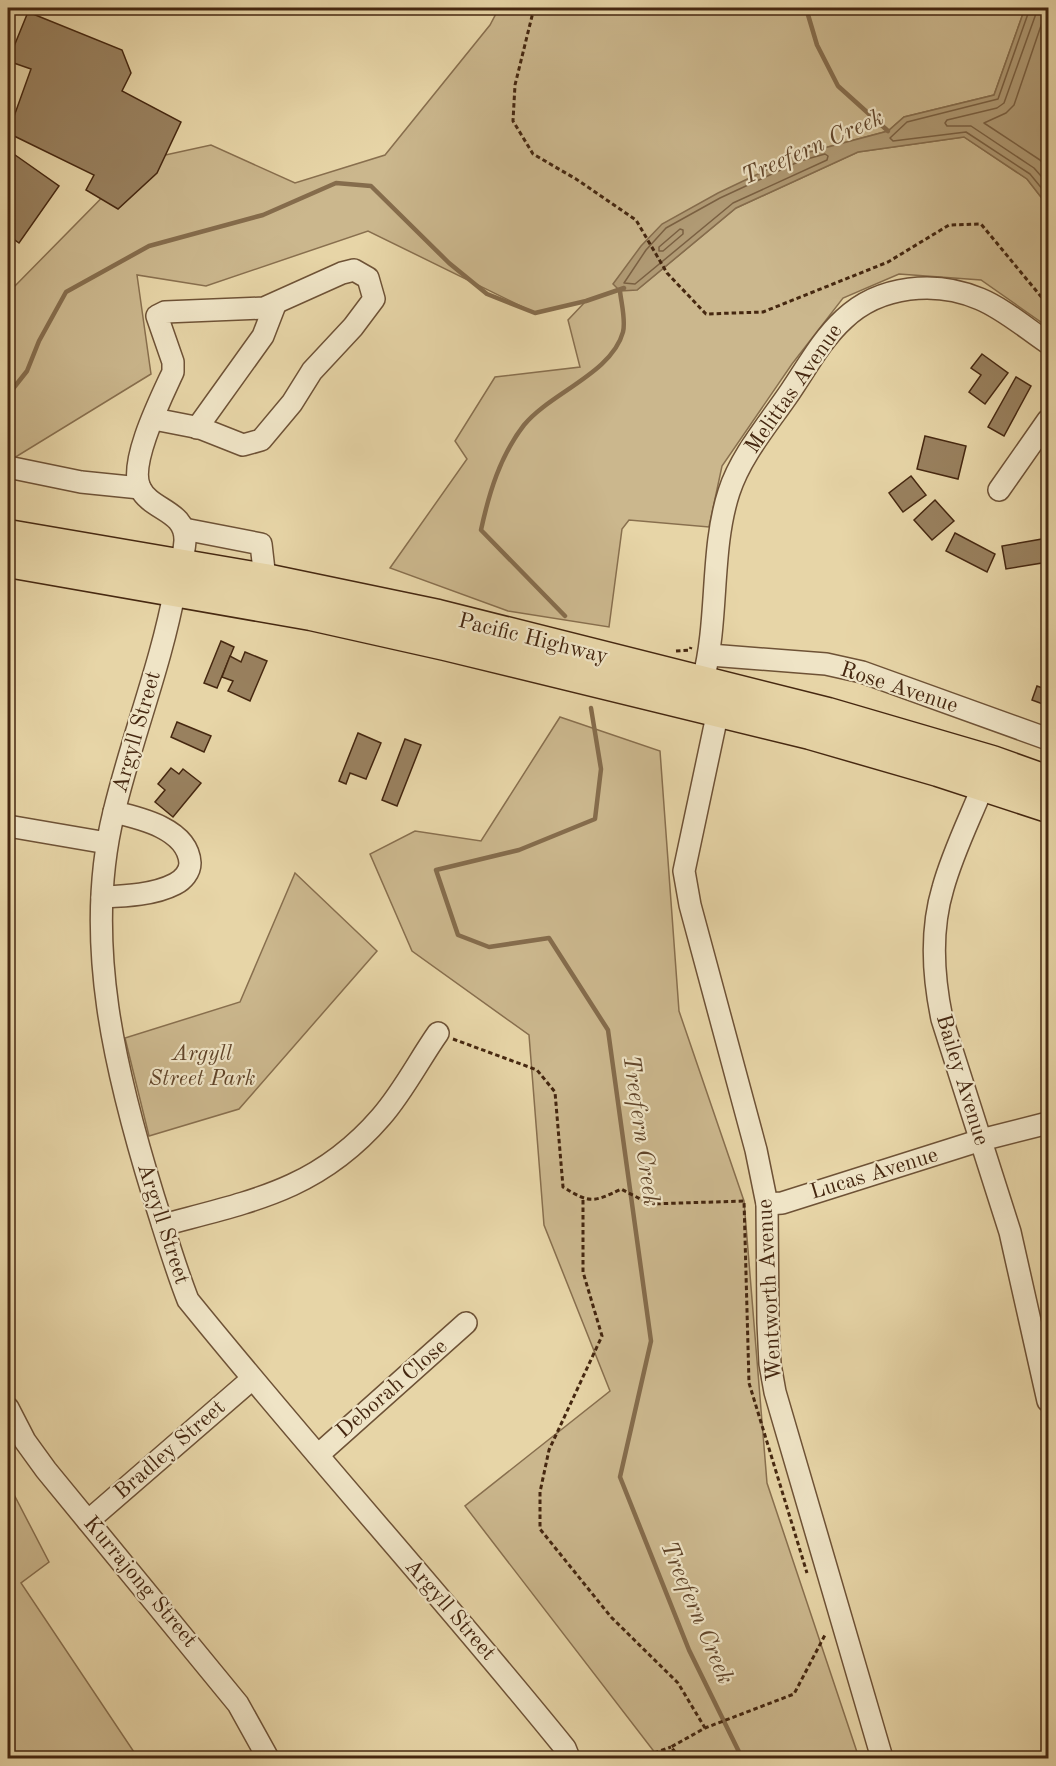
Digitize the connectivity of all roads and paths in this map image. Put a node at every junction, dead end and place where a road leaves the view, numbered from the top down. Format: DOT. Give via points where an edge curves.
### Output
graph roads {
  1 [pos="534,8"];
  2 [pos="275,304"];
  3 [pos="1048,305"];
  4 [pos="1048,343"];
  5 [pos="154,419"];
  6 [pos="1048,420"];
  7 [pos="197,428"];
  8 [pos="8,467"];
  9 [pos="140,488"];
  10 [pos="999,490"];
  11 [pos="184,529"];
  12 [pos="8,535"];
  13 [pos="8,562"];
  14 [pos="178,577"];
  15 [pos="265,579"];
  16 [pos="707,668"];
  17 [pos="718,711"];
  18 [pos="1048,738"];
  19 [pos="988,773"];
  20 [pos="1048,781"];
  21 [pos="1048,807"];
  22 [pos="114,812"];
  23 [pos="8,826"];
  24 [pos="108,843"];
  25 [pos="102,897"];
  26 [pos="438,1033"];
  27 [pos="1048,1123"];
  28 [pos="981,1140"];
  29 [pos="583,1200"];
  30 [pos="767,1204"];
  31 [pos="163,1225"];
  32 [pos="466,1323"];
  33 [pos="252,1379"];
  34 [pos="1048,1401"];
  35 [pos="8,1408"];
  36 [pos="318,1455"];
  37 [pos="88,1521"];
  38 [pos="809,1577"];
  39 [pos="823,1622"];
  40 [pos="705,1728"];
  41 [pos="671,1747"];
  42 [pos="268,1758"];
  43 [pos="569,1758"];
  44 [pos="640,1758"];
  45 [pos="680,1758"];
  46 [pos="882,1758"];
  1 -- 3 [label="path" via="515,85 513,121 533,154 636,220 667,273 706,314 763,312 888,262 949,225 981,224"];
  2 -- 5 [label="street" via="264,308 160,312 157,316 173,372"];
  2 -- 7 [label="street" via="263,336"];
  2 -- 7 [label="street" via="354,270 368,278 374,299 312,371 261,440 243,445"];
  4 -- 16 [label="street, Melittas Avenue" via="981,299 947,288 904,290 876,299 845,318 824,342 744,460 729,492"];
  5 -- 7 [label="street"];
  5 -- 9 [label="street" via="138,459"];
  6 -- 10 [label="street"];
  8 -- 9 [label="street" via="81,482"];
  9 -- 11 [label="street"];
  11 -- 14 [label="street, Argyll Street"];
  11 -- 15 [label="street" via="261,544"];
  12 -- 14 [label="highway, Pacific Highway"];
  13 -- 14 [label="highway, Pacific Highway"];
  14 -- 15 [label="highway, Pacific Highway"];
  14 -- 17 [label="highway, Pacific Highway"];
  14 -- 22 [label="street, Argyll Street" via="170,618"];
  15 -- 16 [label="highway, Pacific Highway"];
  16 -- 18 [label="street, Rose Avenue" via="826,664 862,672"];
  16 -- 19 [label="highway, Pacific Highway"];
  17 -- 19 [label="highway, Pacific Highway" via="889,756"];
  17 -- 30 [label="street, Wentworth Avenue" via="684,871"];
  19 -- 20 [label="highway, Pacific Highway"];
  19 -- 21 [label="highway, Pacific Highway"];
  19 -- 28 [label="street, Bailey Avenue" via="942,888 934,954 942,1019"];
  22 -- 24 [label="street, Argyll Street"];
  22 -- 25 [label="street" via="170,833 185,846 190,866 186,875 173,885"];
  23 -- 24 [label="street"];
  24 -- 25 [label="street, Argyll Street"];
  25 -- 31 [label="street, Argyll Street" via="105,982 114,1042 131,1123"];
  26 -- 29 [label="path" via="537,1070 555,1092 563,1186"];
  26 -- 31 [label="street" via="383,1115 331,1165 284,1190"];
  27 -- 28 [label="street, Lucas Avenue"];
  28 -- 30 [label="street, Lucas Avenue" via="782,1203"];
  28 -- 34 [label="street, Bailey Avenue" via="1010,1232"];
  29 -- 38 [label="path" via="599,1200 621,1189 650,1204 744,1201 749,1383"];
  29 -- 40 [label="path" via="584,1272 602,1336 549,1450 540,1492 540,1529 610,1617 678,1683"];
  30 -- 46 [label="street, Wentworth Avenue" via="768,1323 775,1392"];
  31 -- 33 [label="street, Argyll Street" via="188,1300"];
  32 -- 36 [label="street, Deborah Close"];
  33 -- 36 [label="street, Argyll Street"];
  33 -- 37 [label="street, Bradley Street"];
  35 -- 37 [label="street, Kurrajong Street" via="40,1462"];
  36 -- 43 [label="street, Argyll Street" via="471,1632"];
  37 -- 42 [label="street, Kurrajong Street" via="238,1704"];
  39 -- 40 [label="path" via="826,1634 794,1694"];
  40 -- 41 [label="path"];
  41 -- 44 [label="path"];
  41 -- 45 [label="path"];
}
